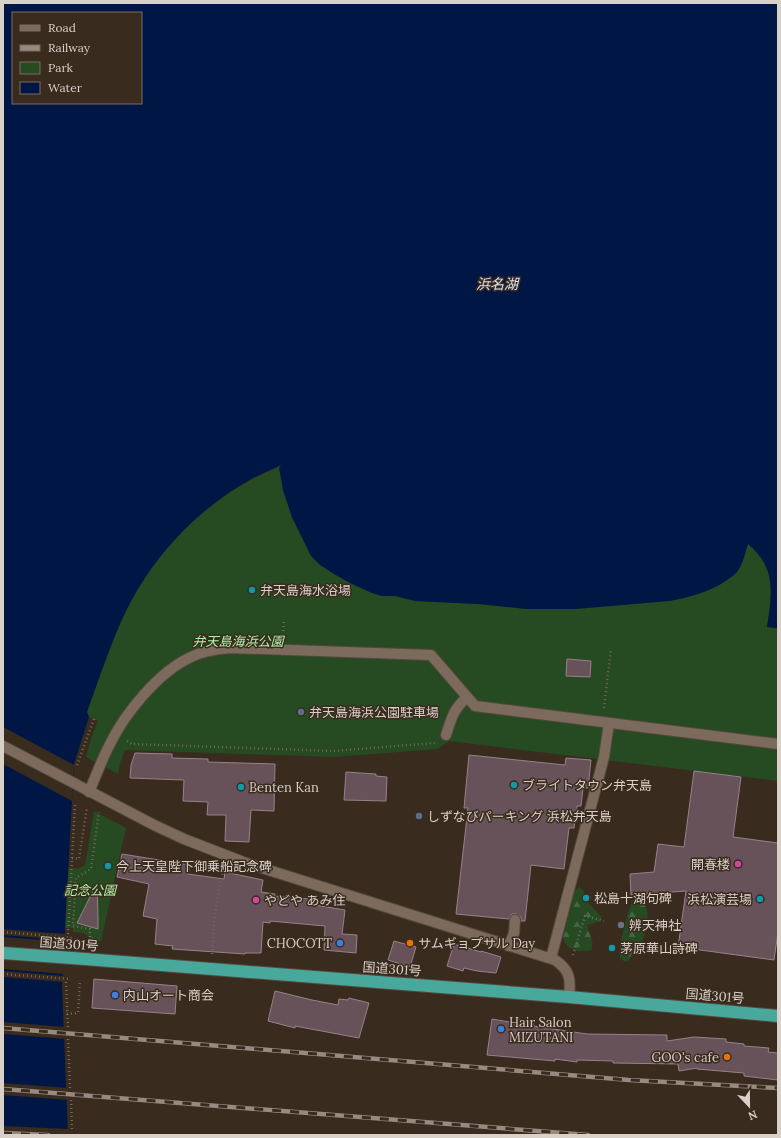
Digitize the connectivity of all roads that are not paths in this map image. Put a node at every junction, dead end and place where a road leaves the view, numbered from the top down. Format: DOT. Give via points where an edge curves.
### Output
graph roads {
  1 [pos="466,697"];
  2 [pos="605,722"];
  3 [pos="446,735"];
  4 [pos="778,744"];
  5 [pos="3,746"];
  6 [pos="89,792"];
  7 [pos="515,920"];
  8 [pos="509,946"];
  9 [pos="3,953"];
  10 [pos="551,958"];
  11 [pos="569,997"];
  12 [pos="778,1016"];
  1 -- 2 [label="street" via="475,706"];
  1 -- 3 [label="street" via="452,714"];
  1 -- 6 [label="street" via="431,655 230,648 203,652 166,672 139,701 110,744"];
  2 -- 4 [label="street"];
  2 -- 10 [label="street" via="604,757"];
  5 -- 6 [label="street"];
  6 -- 8 [label="street" via="215,852"];
  7 -- 8 [label="street"];
  8 -- 10 [label="street"];
  9 -- 11 [label="highway, 国道301号, bridge"];
  10 -- 11 [label="street" via="561,964 569,976"];
  11 -- 12 [label="highway, 国道301号"];
}
